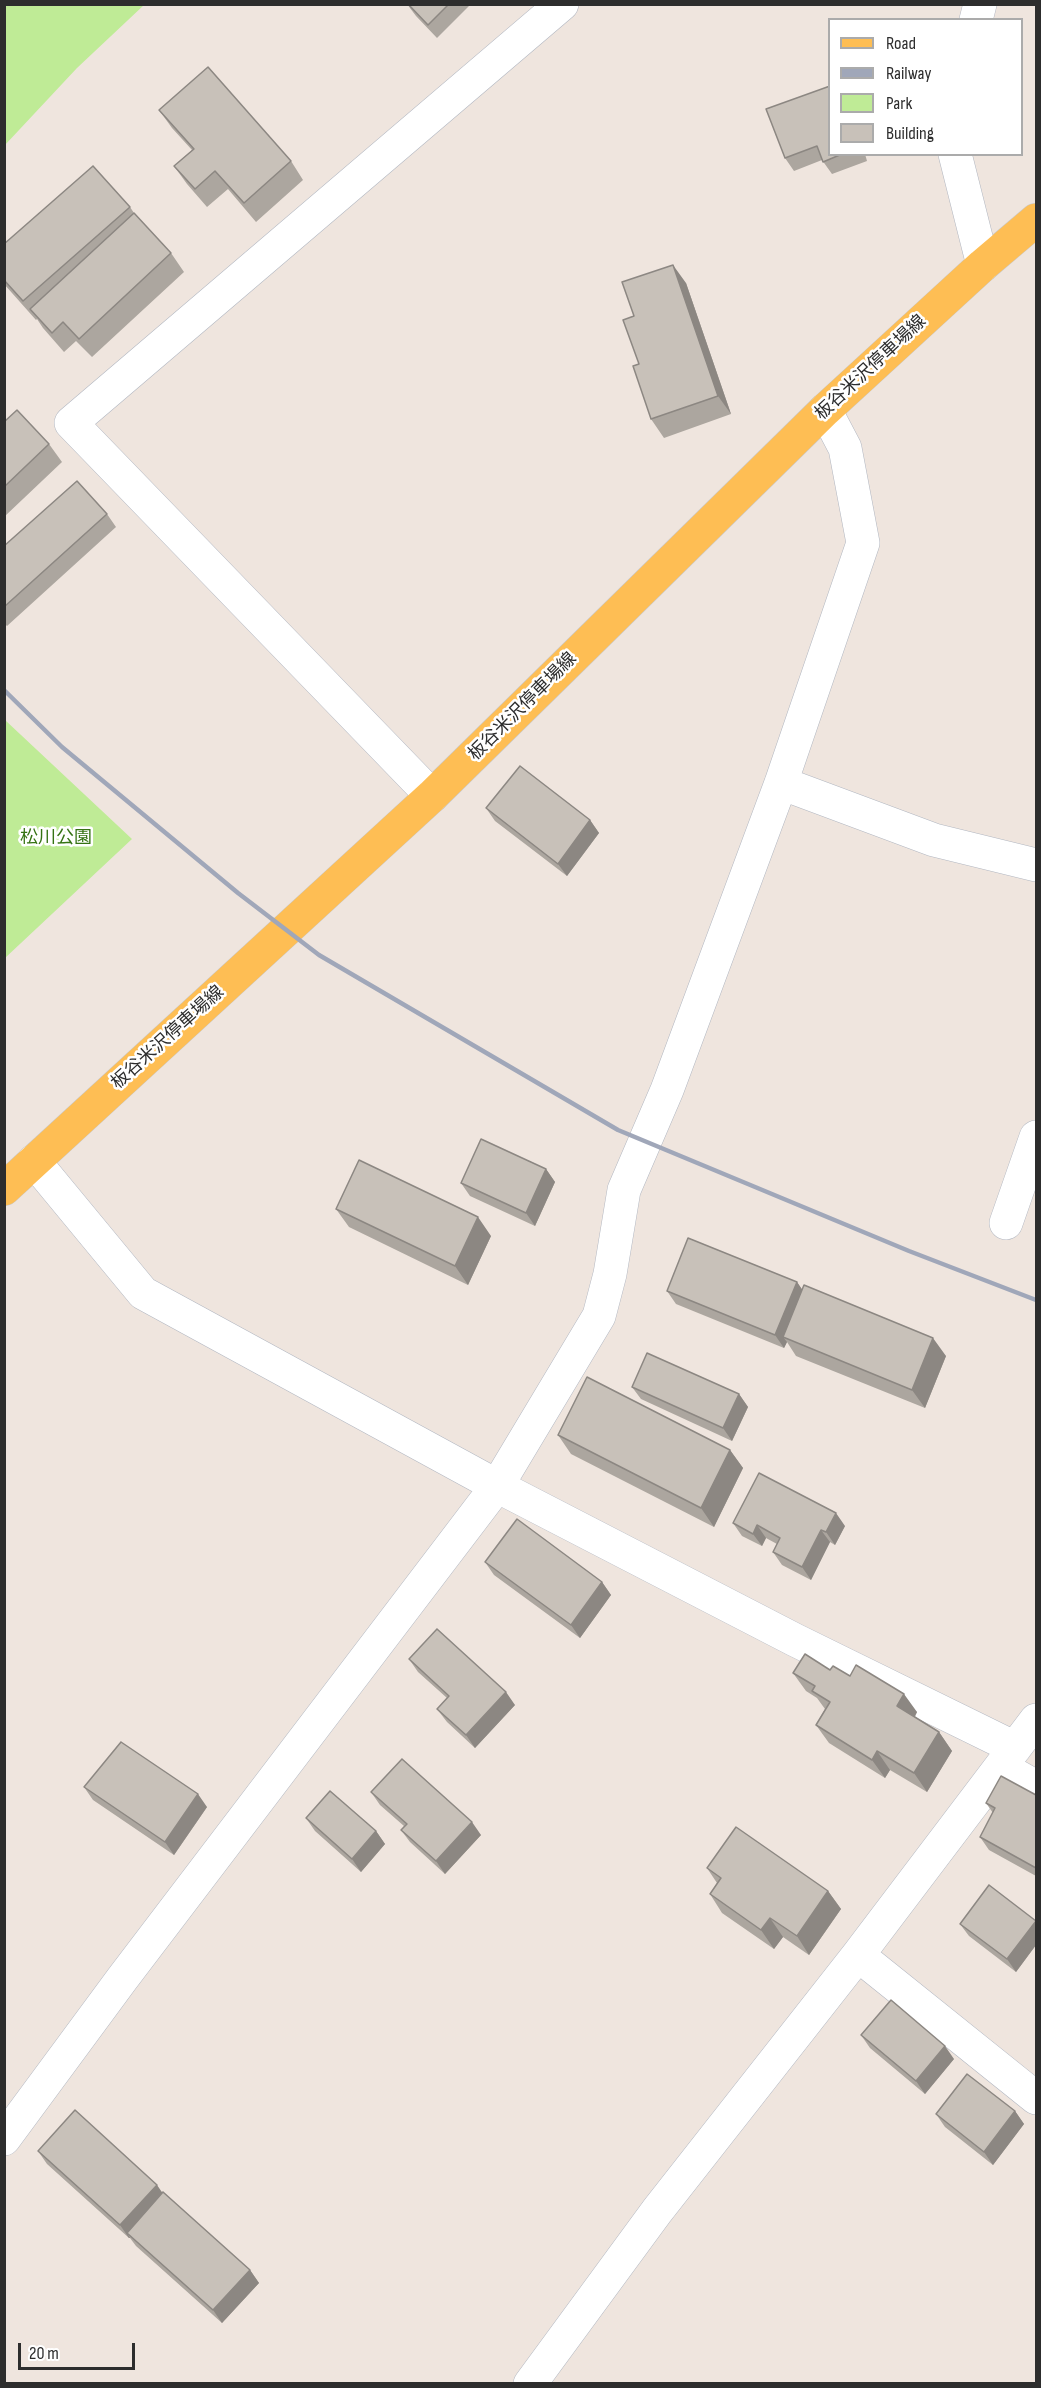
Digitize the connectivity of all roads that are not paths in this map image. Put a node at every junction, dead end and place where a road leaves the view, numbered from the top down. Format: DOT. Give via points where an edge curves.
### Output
graph roads {
  1 [pos="562,4"];
  2 [pos="956,156"];
  3 [pos="1036,220"];
  4 [pos="983,264"];
  5 [pos="825,410"];
  6 [pos="781,783"];
  7 [pos="432,796"];
  8 [pos="1036,865"];
  9 [pos="1036,1137"];
  10 [pos="34,1161"];
  11 [pos="4,1189"];
  12 [pos="1006,1222"];
  13 [pos="497,1486"];
  14 [pos="1036,1720"];
  15 [pos="1008,1757"];
  16 [pos="1036,1787"];
  17 [pos="858,1954"];
  18 [pos="1036,2098"];
  19 [pos="4,2139"];
  20 [pos="530,2384"];
  1 -- 7 [label="street" via="71,423"];
  2 -- 4 [label="street"];
  3 -- 4 [label="main road, 板谷米沢停車場線"];
  4 -- 5 [label="main road, 板谷米沢停車場線"];
  5 -- 6 [label="street" via="845,448 863,543"];
  5 -- 7 [label="main road, 板谷米沢停車場線"];
  6 -- 8 [label="street" via="934,840"];
  6 -- 13 [label="street" via="667,1090 624,1190 599,1316"];
  7 -- 10 [label="main road, 板谷米沢停車場線"];
  9 -- 12 [label="street"];
  10 -- 11 [label="main road, 板谷米沢停車場線"];
  10 -- 13 [label="street" via="143,1293"];
  13 -- 15 [label="street" via="795,1640"];
  13 -- 19 [label="street"];
  14 -- 15 [label="street"];
  15 -- 16 [label="street"];
  15 -- 17 [label="street"];
  17 -- 18 [label="street"];
  17 -- 20 [label="street" via="657,2211"];
}
